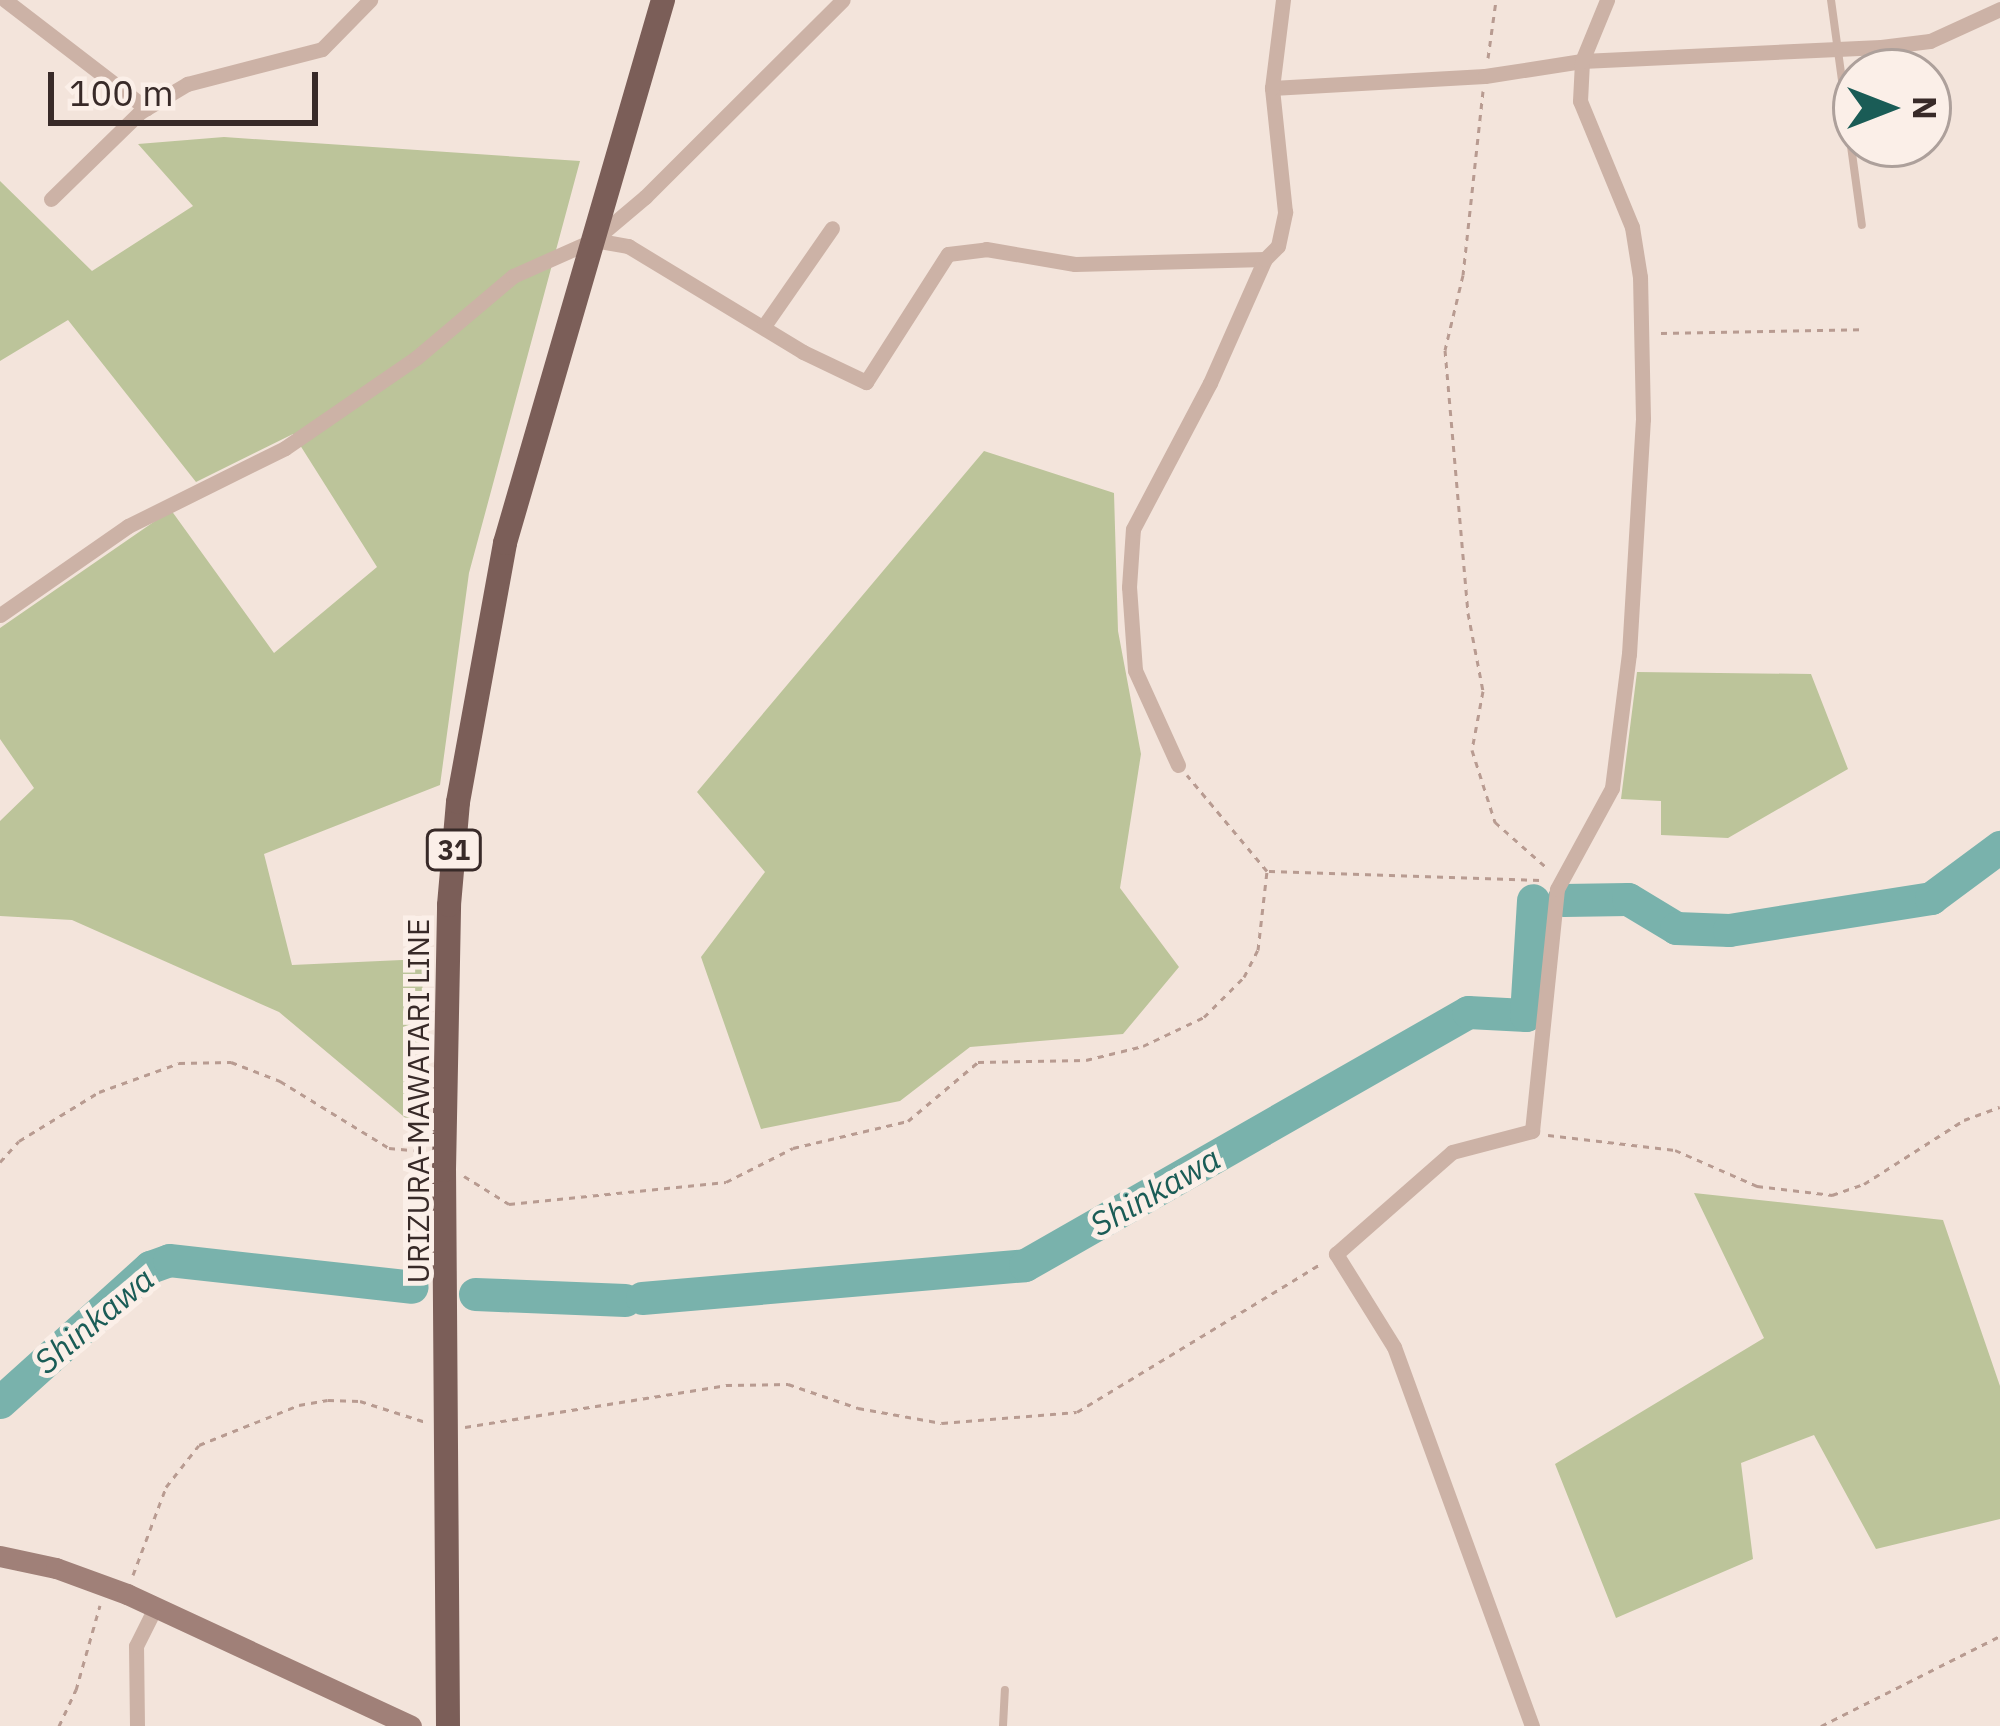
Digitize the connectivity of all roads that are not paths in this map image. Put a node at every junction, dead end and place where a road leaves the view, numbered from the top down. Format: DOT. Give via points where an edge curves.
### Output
graph roads {
  1 [pos="5,0"];
  2 [pos="370,0"];
  3 [pos="663,0"];
  4 [pos="843,0"];
  5 [pos="1282,0"];
  6 [pos="1607,0"];
  7 [pos="1831,0"];
  8 [pos="2000,9"];
  9 [pos="1836,48"];
  10 [pos="1857,48"];
  11 [pos="1832,50"];
  12 [pos="1582,61"];
  13 [pos="1272,88"];
  14 [pos="146,108"];
  15 [pos="1854,168"];
  16 [pos="51,199"];
  17 [pos="1862,225"];
  18 [pos="832,228"];
  19 [pos="594,239"];
  20 [pos="1265,259"];
  21 [pos="764,326"];
  22 [pos="0,615"];
  23 [pos="1178,765"];
  24 [pos="0,1556"];
  25 [pos="155,1608"];
  26 [pos="1005,1690"];
  27 [pos="137,1726"];
  28 [pos="411,1726"];
  29 [pos="448,1726"];
  30 [pos="1003,1726"];
  31 [pos="1532,1726"];
  1 -- 14 [label="street"];
  2 -- 14 [label="street" via="322,49 187,84"];
  3 -- 19 [label="main road, URIZURA-MAWATARI LINE / 31"];
  4 -- 19 [label="street"];
  5 -- 13 [label="street"];
  6 -- 12 [label="street"];
  7 -- 9 [label="lane"];
  8 -- 10 [label="street" via="1930,41"];
  11 -- 12 [label="street"];
  12 -- 13 [label="street" via="1485,76"];
  12 -- 31 [label="street" via="1586,124 1632,227 1641,333 1630,631 1612,788 1561,880 1532,1131 1452,1152 1336,1254 1394,1347"];
  13 -- 20 [label="street" via="1285,212 1278,246"];
  14 -- 16 [label="street"];
  15 -- 17 [label="lane"];
  18 -- 21 [label="street"];
  19 -- 21 [label="street" via="628,246"];
  19 -- 22 [label="street" via="513,276 416,358 285,448 128,526"];
  19 -- 29 [label="main road, URIZURA-MAWATARI LINE / 31" via="505,543 471,715 449,905"];
  20 -- 21 [label="street" via="1075,264 986,249 948,254 866,382"];
  20 -- 23 [label="street" via="1133,529 1135,670"];
  24 -- 25 [label="main road"];
  25 -- 27 [label="street" via="136,1646"];
  25 -- 28 [label="main road"];
  26 -- 30 [label="lane"];
}
